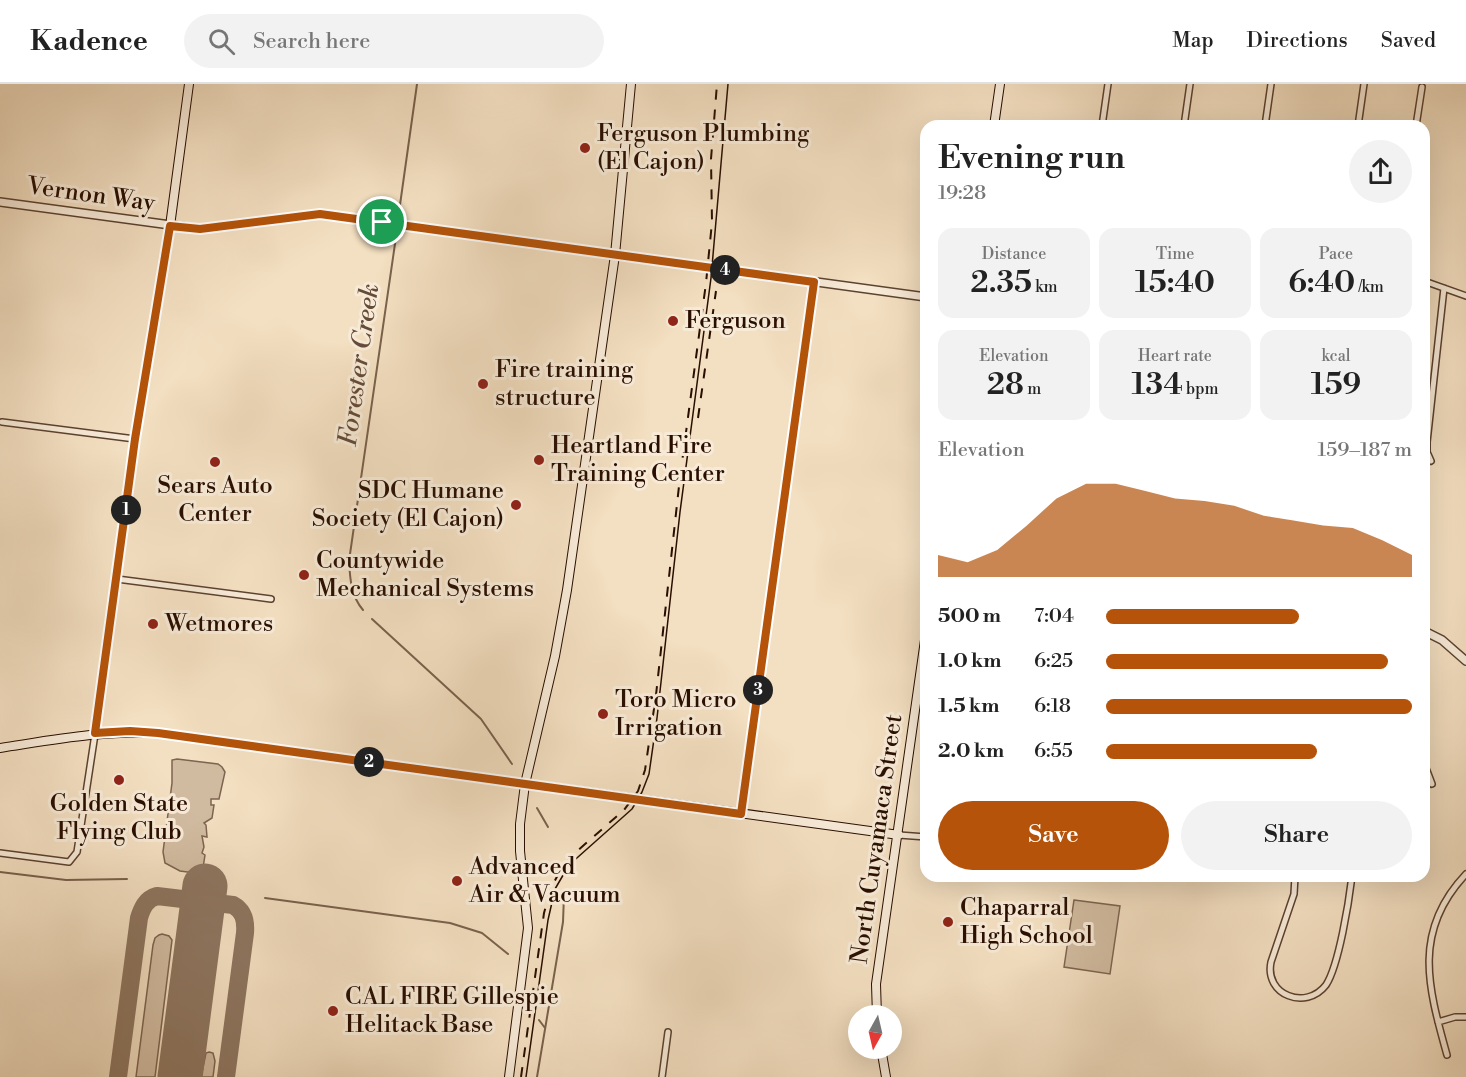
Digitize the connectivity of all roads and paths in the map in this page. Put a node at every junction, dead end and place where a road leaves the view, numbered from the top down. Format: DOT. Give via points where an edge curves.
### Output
graph roads {
  1 [pos="189,84"];
  2 [pos="631,84"];
  3 [pos="1000,84"];
  4 [pos="1108,84"];
  5 [pos="1190,84"];
  6 [pos="1271,84"];
  7 [pos="1364,84"];
  8 [pos="1422,87"];
  9 [pos="995,120"];
  10 [pos="1103,120"];
  11 [pos="1185,120"];
  12 [pos="1266,120"];
  13 [pos="1359,120"];
  14 [pos="1417,120"];
  15 [pos="0,202"];
  16 [pos="170,226"];
  17 [pos="615,255"];
  18 [pos="814,282"];
  19 [pos="1430,283"];
  20 [pos="1444,288"];
  21 [pos="920,296"];
  22 [pos="1466,296"];
  23 [pos="1430,415"];
  24 [pos="2,422"];
  25 [pos="135,439"];
  26 [pos="117,579"];
  27 [pos="271,599"];
  28 [pos="1430,634"];
  29 [pos="1466,661"];
  30 [pos="920,676"];
  31 [pos="95,733"];
  32 [pos="0,748"];
  33 [pos="1430,781"];
  34 [pos="525,784"];
  35 [pos="1431,784"];
  36 [pos="741,814"];
  37 [pos="898,835"];
  38 [pos="920,837"];
  39 [pos="0,853"];
  40 [pos="1466,874"];
  41 [pos="1295,882"];
  42 [pos="1351,882"];
  43 [pos="877,1005"];
  44 [pos="1466,1017"];
  45 [pos="1438,1022"];
  46 [pos="668,1032"];
  47 [pos="1447,1055"];
  48 [pos="883,1059"];
  49 [pos="509,1077"];
  50 [pos="662,1077"];
  51 [pos="886,1077"];
  1 -- 16 [label="main road"];
  2 -- 17 [label="main road"];
  3 -- 9 [label="main road"];
  4 -- 10 [label="street"];
  5 -- 11 [label="street"];
  6 -- 12 [label="street"];
  7 -- 13 [label="street"];
  8 -- 14 [label="street"];
  15 -- 16 [label="street, Vernon Way"];
  16 -- 17 [label="street, Vernon Way" via="200,229 320,214"];
  16 -- 25 [label="main road"];
  17 -- 18 [label="street, Vernon Way"];
  17 -- 34 [label="main road" via="567,590"];
  18 -- 21 [label="street, Vernon Way"];
  18 -- 36 [label="street"];
  19 -- 20 [label="street"];
  20 -- 22 [label="street"];
  20 -- 23 [label="street"];
  24 -- 25 [label="street"];
  25 -- 26 [label="main road"];
  26 -- 27 [label="street"];
  26 -- 31 [label="main road"];
  28 -- 29 [label="street"];
  30 -- 37 [label="main road, North Cuyamaca Street"];
  31 -- 32 [label="main road"];
  31 -- 34 [label="main road" via="158,733"];
  31 -- 39 [label="street" via="77,852 69,862"];
  33 -- 35 [label="street"];
  34 -- 36 [label="main road"];
  34 -- 49 [label="main road" via="520,851 528,928"];
  36 -- 37 [label="main road"];
  37 -- 38 [label="street"];
  37 -- 43 [label="main road, North Cuyamaca Street" via="876,984"];
  40 -- 45 [label="street" via="1442,907 1430,938 1428,972"];
  41 -- 42 [label="street" via="1270,978 1282,992 1301,998 1321,990 1328,980"];
  44 -- 45 [label="street"];
  45 -- 47 [label="street"];
  46 -- 50 [label="street"];
  48 -- 51 [label="main road"];
}
